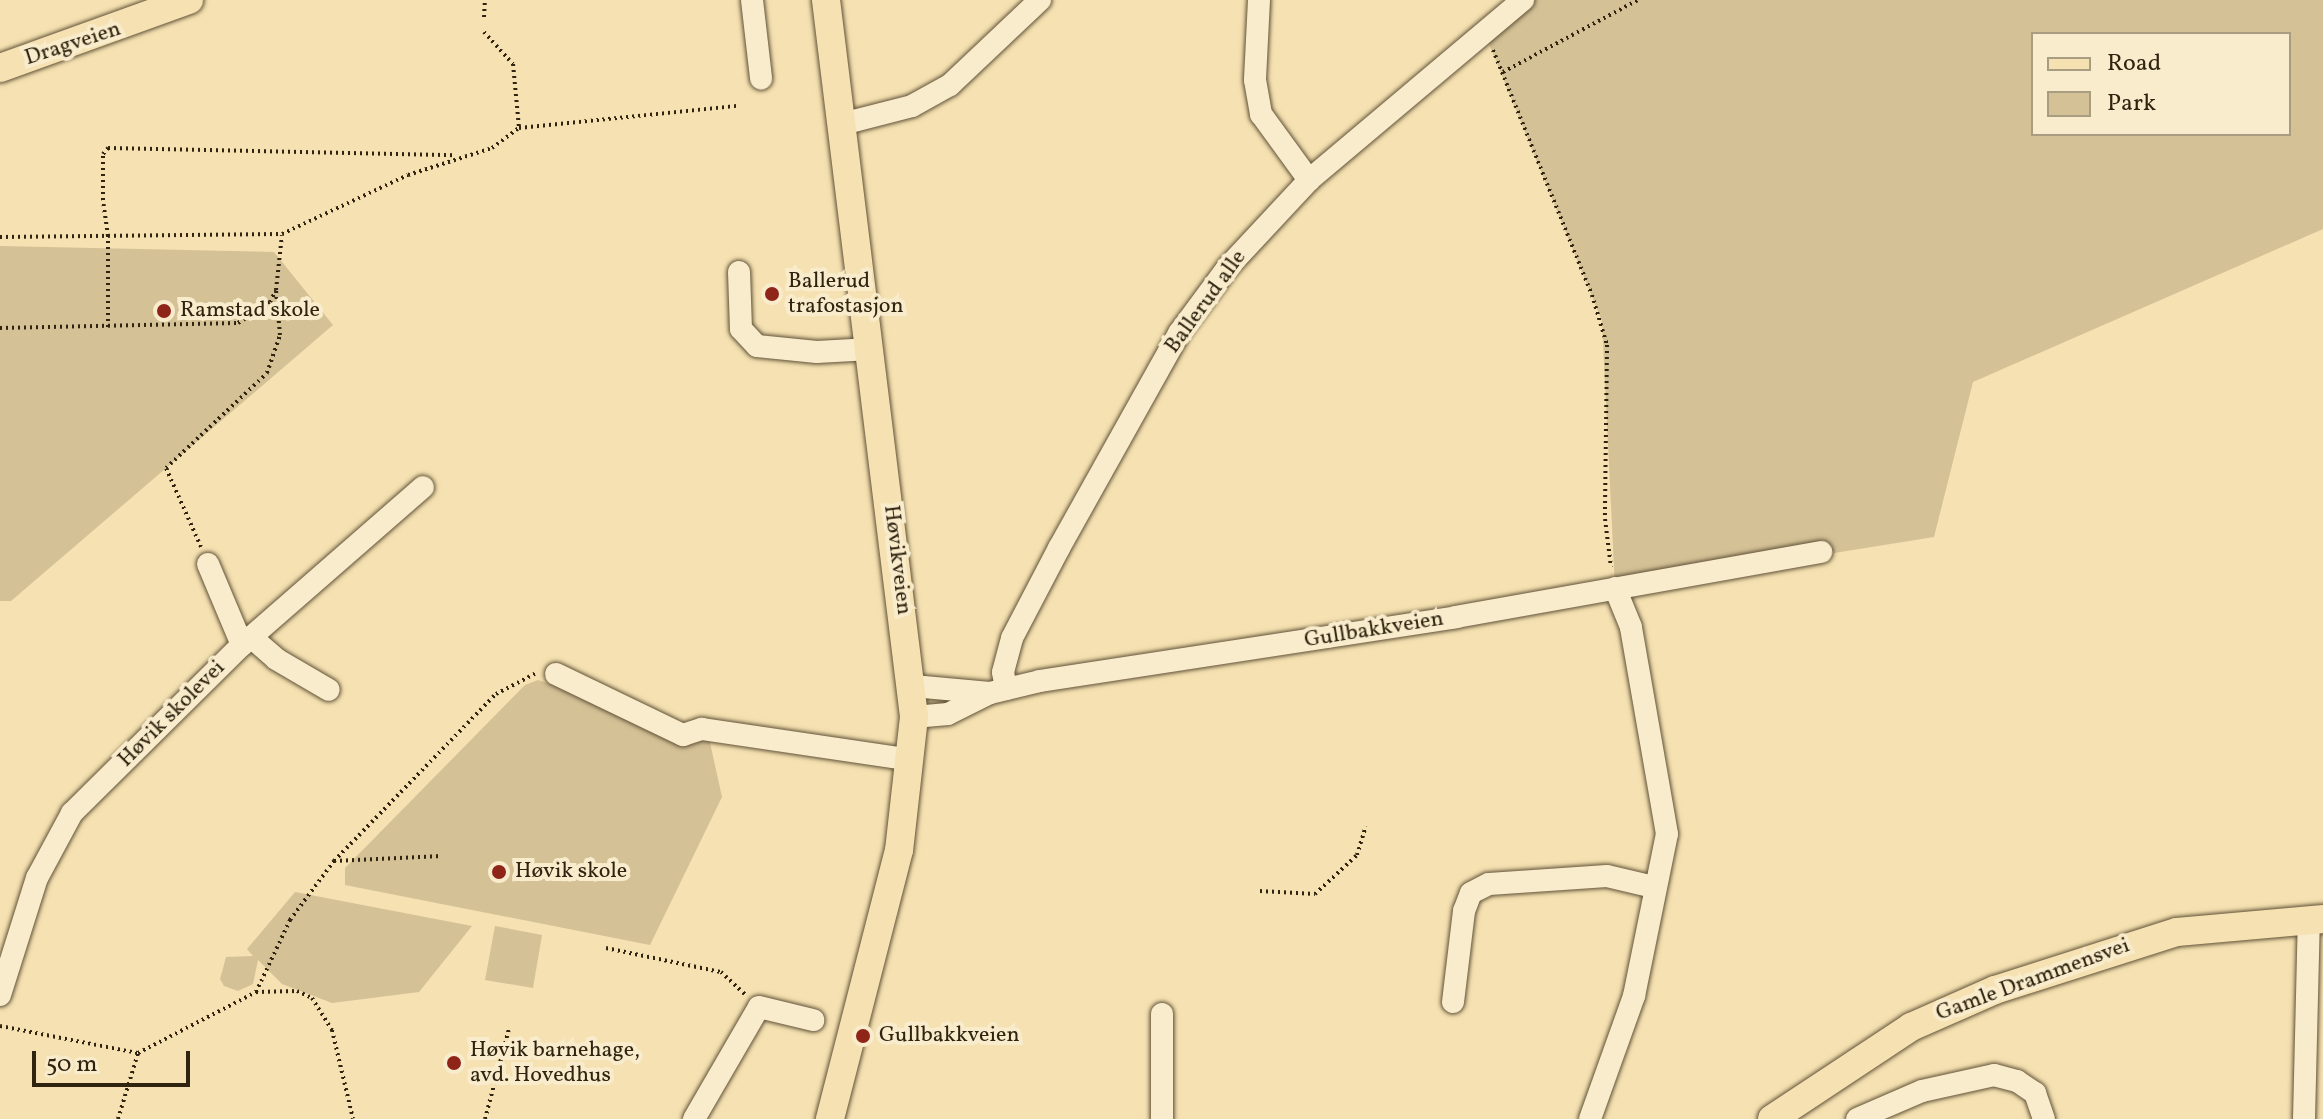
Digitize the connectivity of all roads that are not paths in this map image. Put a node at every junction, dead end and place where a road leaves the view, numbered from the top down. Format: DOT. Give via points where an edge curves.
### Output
graph roads {
  1 [pos="189,0"];
  2 [pos="752,0"];
  3 [pos="826,0"];
  4 [pos="1040,0"];
  5 [pos="1259,0"];
  6 [pos="1523,0"];
  7 [pos="0,68"];
  8 [pos="761,78"];
  9 [pos="842,124"];
  10 [pos="1309,180"];
  11 [pos="739,272"];
  12 [pos="871,349"];
  13 [pos="423,487"];
  14 [pos="1821,552"];
  15 [pos="208,564"];
  16 [pos="1615,588"];
  17 [pos="247,641"];
  18 [pos="556,674"];
  19 [pos="913,686"];
  20 [pos="329,690"];
  21 [pos="998,691"];
  22 [pos="914,717"];
  23 [pos="911,760"];
  24 [pos="1654,887"];
  25 [pos="2316,920"];
  26 [pos="0,995"];
  27 [pos="1453,1002"];
  28 [pos="1162,1014"];
  29 [pos="813,1020"];
  30 [pos="1783,1116"];
  31 [pos="829,1117"];
  32 [pos="694,1119"];
  33 [pos="1162,1119"];
  34 [pos="1590,1119"];
  35 [pos="1857,1119"];
  36 [pos="2044,1119"];
  37 [pos="2304,1119"];
  1 -- 7 [label="main road, Dragveien"];
  2 -- 8 [label="street"];
  3 -- 9 [label="main road, Høvikveien"];
  4 -- 9 [label="street" via="950,85 912,106"];
  5 -- 10 [label="street" via="1255,80 1261,114"];
  6 -- 10 [label="street, Ballerud alle"];
  9 -- 12 [label="main road, Høvikveien"];
  10 -- 21 [label="street, Ballerud alle" via="1228,267 1179,333 1012,638"];
  11 -- 12 [label="street" via="741,329 757,346 817,352"];
  12 -- 19 [label="main road, Høvikveien"];
  13 -- 17 [label="street, Høvik skolevei"];
  14 -- 16 [label="street, Gullbakkveien"];
  15 -- 17 [label="street"];
  16 -- 21 [label="street, Gullbakkveien"];
  16 -- 24 [label="street" via="1631,627 1663,801 1667,834"];
  17 -- 20 [label="street"];
  17 -- 26 [label="street, Høvik skolevei" via="66,822 37,878"];
  18 -- 23 [label="street" via="683,735 702,729"];
  19 -- 21 [label="street, Gullbakkveien"];
  19 -- 22 [label="main road, Høvikveien"];
  21 -- 22 [label="street, Gullbakkveien" via="948,714"];
  22 -- 23 [label="main road, Høvikveien"];
  23 -- 31 [label="main road, Høvikveien" via="888,899"];
  24 -- 27 [label="street" via="1607,876 1489,884 1471,893"];
  24 -- 34 [label="street" via="1630,1011"];
  25 -- 30 [label="main road, Gamle Drammensvei" via="2177,932 2008,985 1911,1027"];
  25 -- 37 [label="street"];
  28 -- 33 [label="street"];
  29 -- 32 [label="street" via="759,1007"];
  35 -- 36 [label="street" via="1922,1091 1994,1075 2035,1093"];
}
